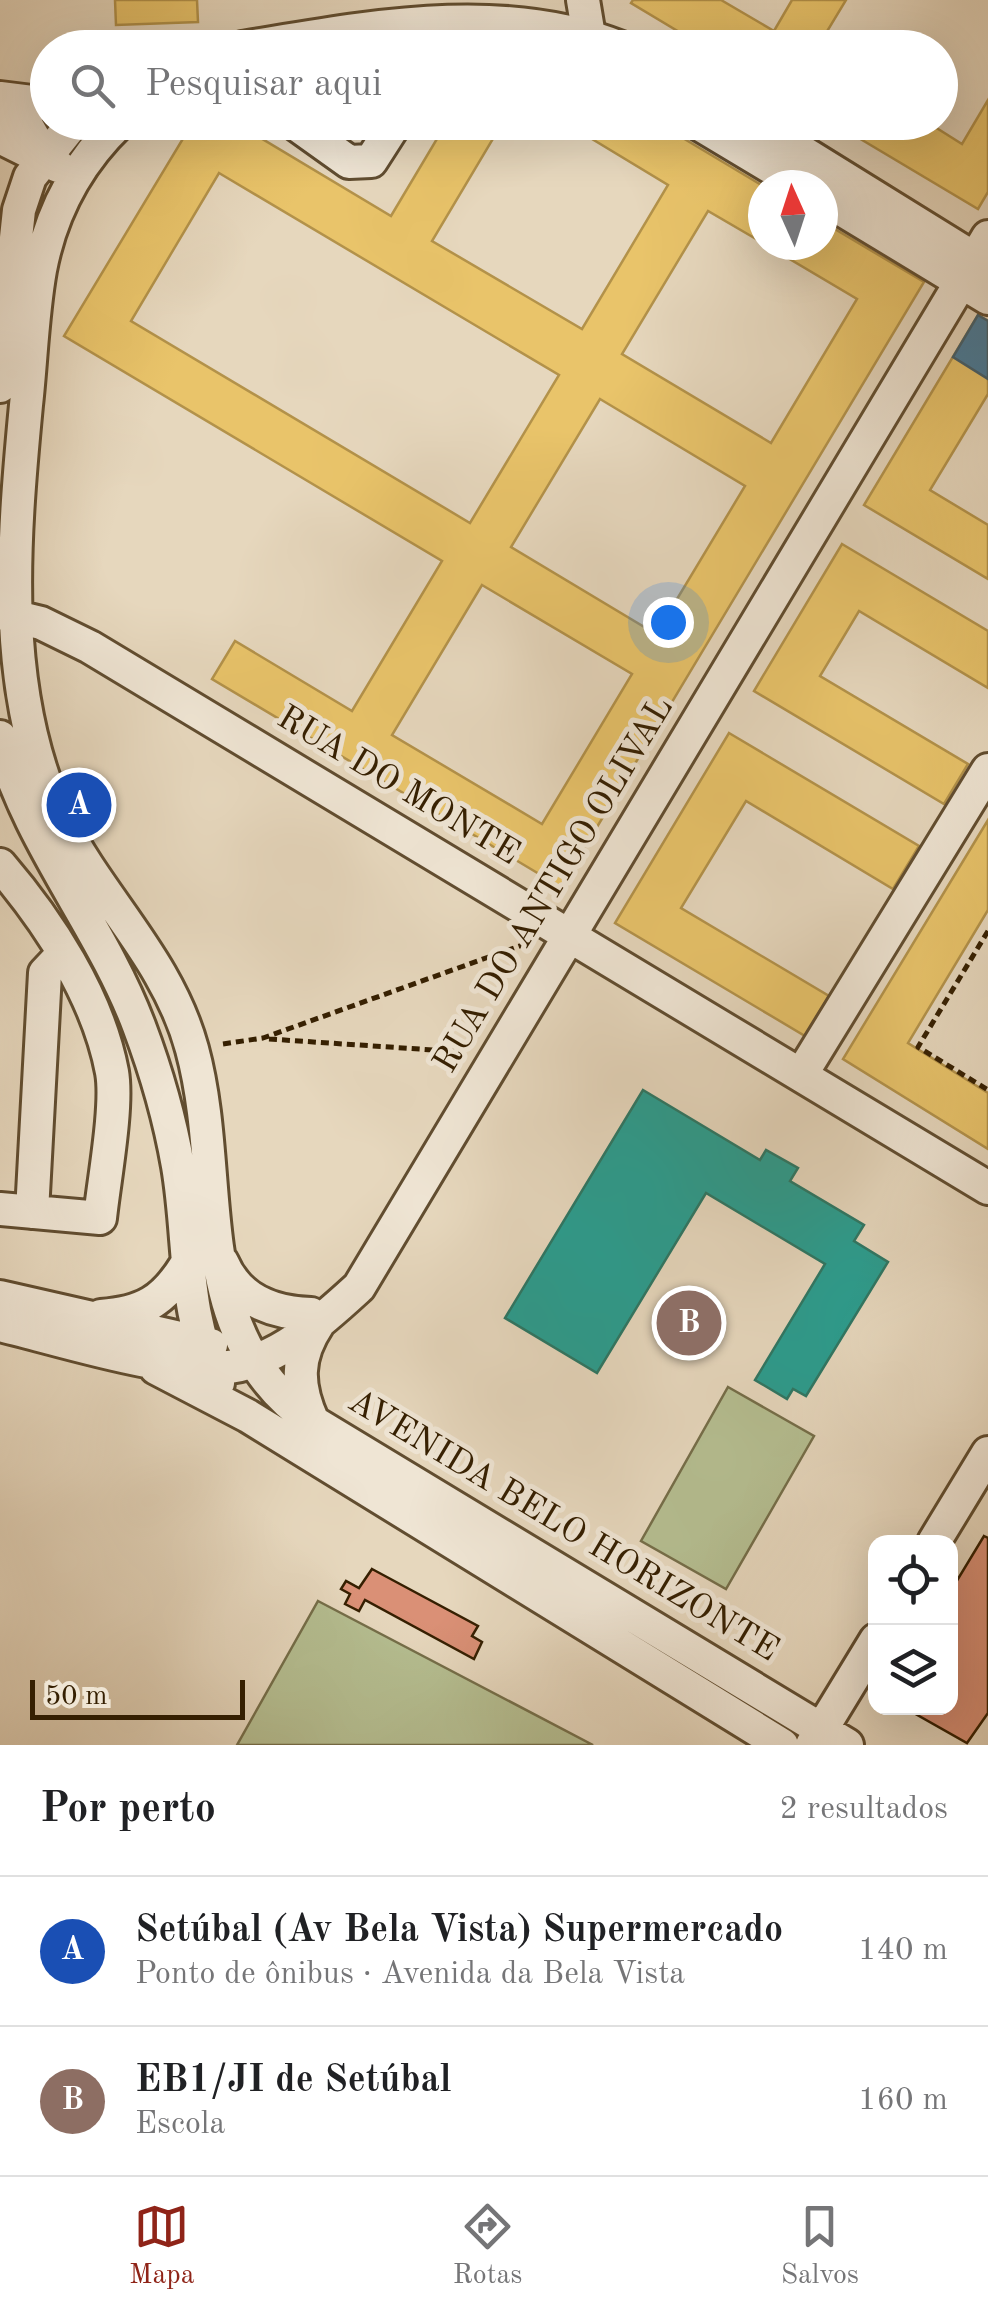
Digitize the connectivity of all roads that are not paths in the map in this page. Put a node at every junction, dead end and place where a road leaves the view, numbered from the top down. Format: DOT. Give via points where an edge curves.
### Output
graph roads {
  1 [pos="564,0"];
  2 [pos="583,0"];
  3 [pos="376,30"];
  4 [pos="485,30"];
  5 [pos="531,30"];
  6 [pos="588,30"];
  7 [pos="0,100"];
  8 [pos="30,102"];
  9 [pos="30,132"];
  10 [pos="0,140"];
  11 [pos="35,140"];
  12 [pos="58,140"];
  13 [pos="105,140"];
  14 [pos="318,140"];
  15 [pos="384,140"];
  16 [pos="726,140"];
  17 [pos="782,140"];
  18 [pos="44,156"];
  19 [pos="776,170"];
  20 [pos="74,178"];
  21 [pos="838,205"];
  22 [pos="16,223"];
  23 [pos="980,269"];
  24 [pos="0,386"];
  25 [pos="9,615"];
  26 [pos="0,737"];
  27 [pos="988,770"];
  28 [pos="0,864"];
  29 [pos="556,937"];
  30 [pos="62,955"];
  31 [pos="178,1009"];
  32 [pos="139,1025"];
  33 [pos="102,1040"];
  34 [pos="801,1076"];
  35 [pos="988,1188"];
  36 [pos="16,1210"];
  37 [pos="216,1249"];
  38 [pos="186,1265"];
  39 [pos="0,1297"];
  40 [pos="321,1315"];
  41 [pos="86,1317"];
  42 [pos="0,1326"];
  43 [pos="247,1351"];
  44 [pos="206,1356"];
  45 [pos="140,1358"];
  46 [pos="248,1416"];
  47 [pos="313,1422"];
  48 [pos="988,1453"];
  49 [pos="938,1535"];
  50 [pos="868,1656"];
  51 [pos="827,1740"];
  52 [pos="782,1745"];
  1 -- 5 [label="street"];
  2 -- 6 [label="street"];
  3 -- 4 [label="street" via="421,24"];
  7 -- 8 [label="street"];
  7 -- 9 [label="street"];
  10 -- 18 [label="street"];
  10 -- 22 [label="street"];
  11 -- 18 [label="street"];
  12 -- 18 [label="street"];
  13 -- 20 [label="street"];
  14 -- 15 [label="street" via="349,162 371,161"];
  16 -- 19 [label="street"];
  17 -- 23 [label="street"];
  18 -- 20 [label="street"];
  18 -- 22 [label="street"];
  20 -- 25 [label="street" via="46,238 34,306"];
  21 -- 23 [label="street"];
  22 -- 24 [label="street"];
  23 -- 29 [label="street, RUA DO ANTIGO OLIVAL"];
  25 -- 29 [label="street, RUA DO MONTE" via="90,647"];
  25 -- 31 [label="street" via="24,718 45,786 73,843 140,939"];
  26 -- 32 [label="street" via="33,828"];
  27 -- 34 [label="street"];
  28 -- 30 [label="street"];
  29 -- 34 [label="street, RUA DO MONTE"];
  29 -- 40 [label="street, RUA DO ANTIGO OLIVAL" via="370,1274"];
  30 -- 33 [label="street" via="91,1002"];
  30 -- 36 [label="street" via="45,973"];
  31 -- 32 [label="street"];
  31 -- 37 [label="street" via="205,1114"];
  32 -- 33 [label="street"];
  32 -- 38 [label="street" via="178,1165"];
  33 -- 36 [label="street" via="113,1076 100,1218"];
  34 -- 35 [label="street, RUA DO MONTE"];
  37 -- 40 [label="street" via="235,1284 260,1305"];
  37 -- 43 [label="street" via="230,1314"];
  38 -- 41 [label="street" via="168,1293 146,1308"];
  38 -- 44 [label="street"];
  39 -- 41 [label="street, AVENIDA BELO HORIZONTE"];
  40 -- 43 [label="street"];
  40 -- 47 [label="street" via="300,1359 301,1390"];
  41 -- 44 [label="street, AVENIDA BELO HORIZONTE"];
  42 -- 45 [label="street, AVENIDA BELO HORIZONTE"];
  43 -- 44 [label="street, AVENIDA BELO HORIZONTE"];
  43 -- 47 [label="street, AVENIDA BELO HORIZONTE" via="284,1402"];
  44 -- 45 [label="street, AVENIDA BELO HORIZONTE"];
  44 -- 46 [label="street, AVENIDA BELO HORIZONTE" via="230,1402"];
  45 -- 46 [label="street, AVENIDA BELO HORIZONTE"];
  46 -- 52 [label="street, AVENIDA BELO HORIZONTE"];
  47 -- 51 [label="street, AVENIDA BELO HORIZONTE"];
  48 -- 49 [label="street"];
  50 -- 51 [label="street"];
}
